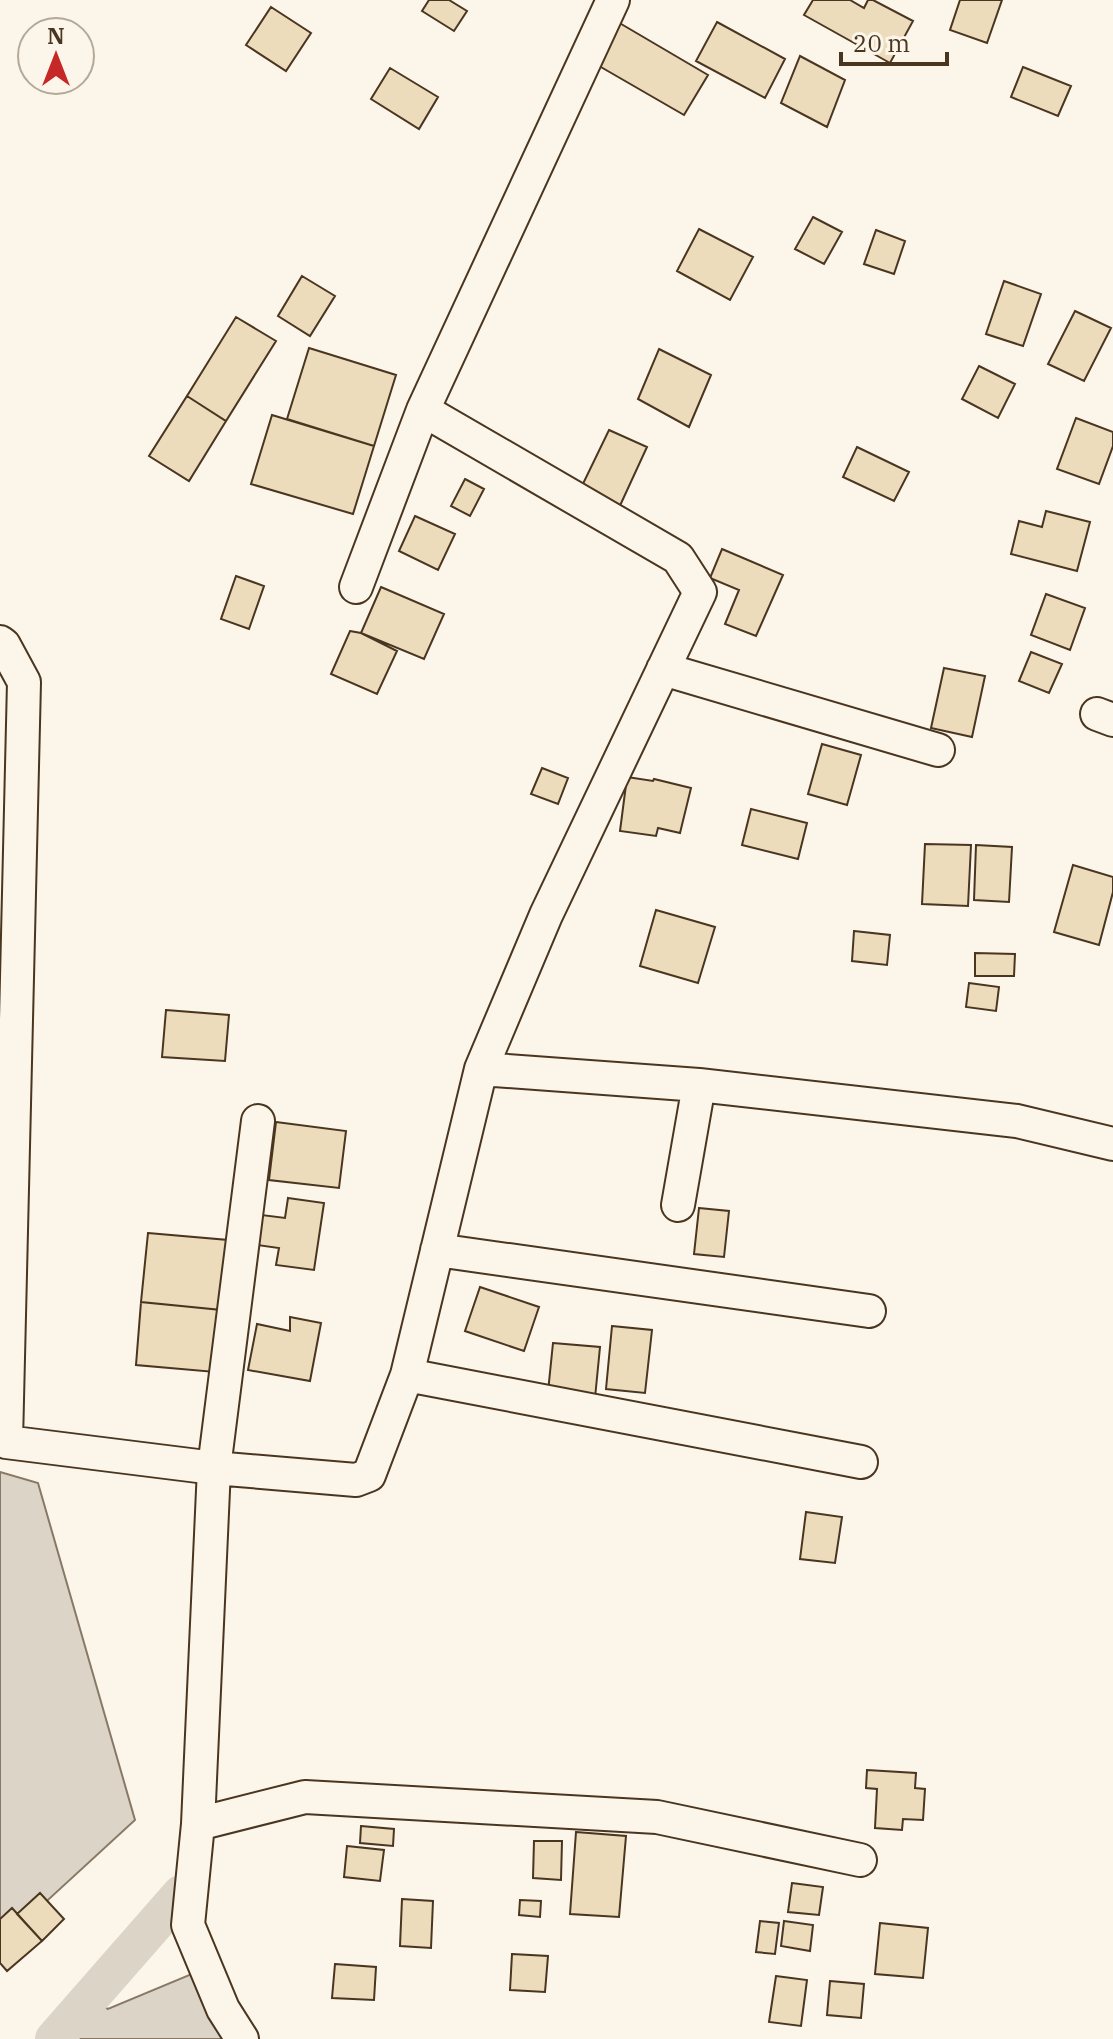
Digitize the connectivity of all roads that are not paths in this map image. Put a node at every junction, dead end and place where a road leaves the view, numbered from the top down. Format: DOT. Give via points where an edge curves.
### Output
graph roads {
  1 [pos="613,0"];
  2 [pos="423,410"];
  3 [pos="356,587"];
  4 [pos="0,642"];
  5 [pos="663,669"];
  6 [pos="938,750"];
  7 [pos="481,1069"];
  8 [pos="699,1085"];
  9 [pos="258,1121"];
  10 [pos="1113,1144"];
  11 [pos="678,1205"];
  12 [pos="437,1250"];
  13 [pos="869,1311"];
  14 [pos="407,1375"];
  15 [pos="3,1441"];
  16 [pos="861,1462"];
  17 [pos="214,1468"];
  18 [pos="198,1824"];
  19 [pos="860,1860"];
  20 [pos="242,2039"];
  1 -- 2 [label="street"];
  2 -- 3 [label="street"];
  2 -- 5 [label="street" via="678,558 700,592"];
  4 -- 15 [label="street" via="24,682"];
  5 -- 6 [label="street"];
  5 -- 7 [label="street" via="546,915"];
  7 -- 8 [label="street"];
  7 -- 12 [label="street"];
  8 -- 10 [label="street" via="1017,1121"];
  8 -- 11 [label="street"];
  9 -- 17 [label="street"];
  12 -- 13 [label="street"];
  12 -- 14 [label="street"];
  14 -- 16 [label="street"];
  14 -- 17 [label="street" via="369,1475 356,1480"];
  15 -- 17 [label="street"];
  17 -- 18 [label="street"];
  18 -- 19 [label="street" via="305,1797 657,1817"];
  18 -- 20 [label="street" via="188,1925 223,2009"];
}
